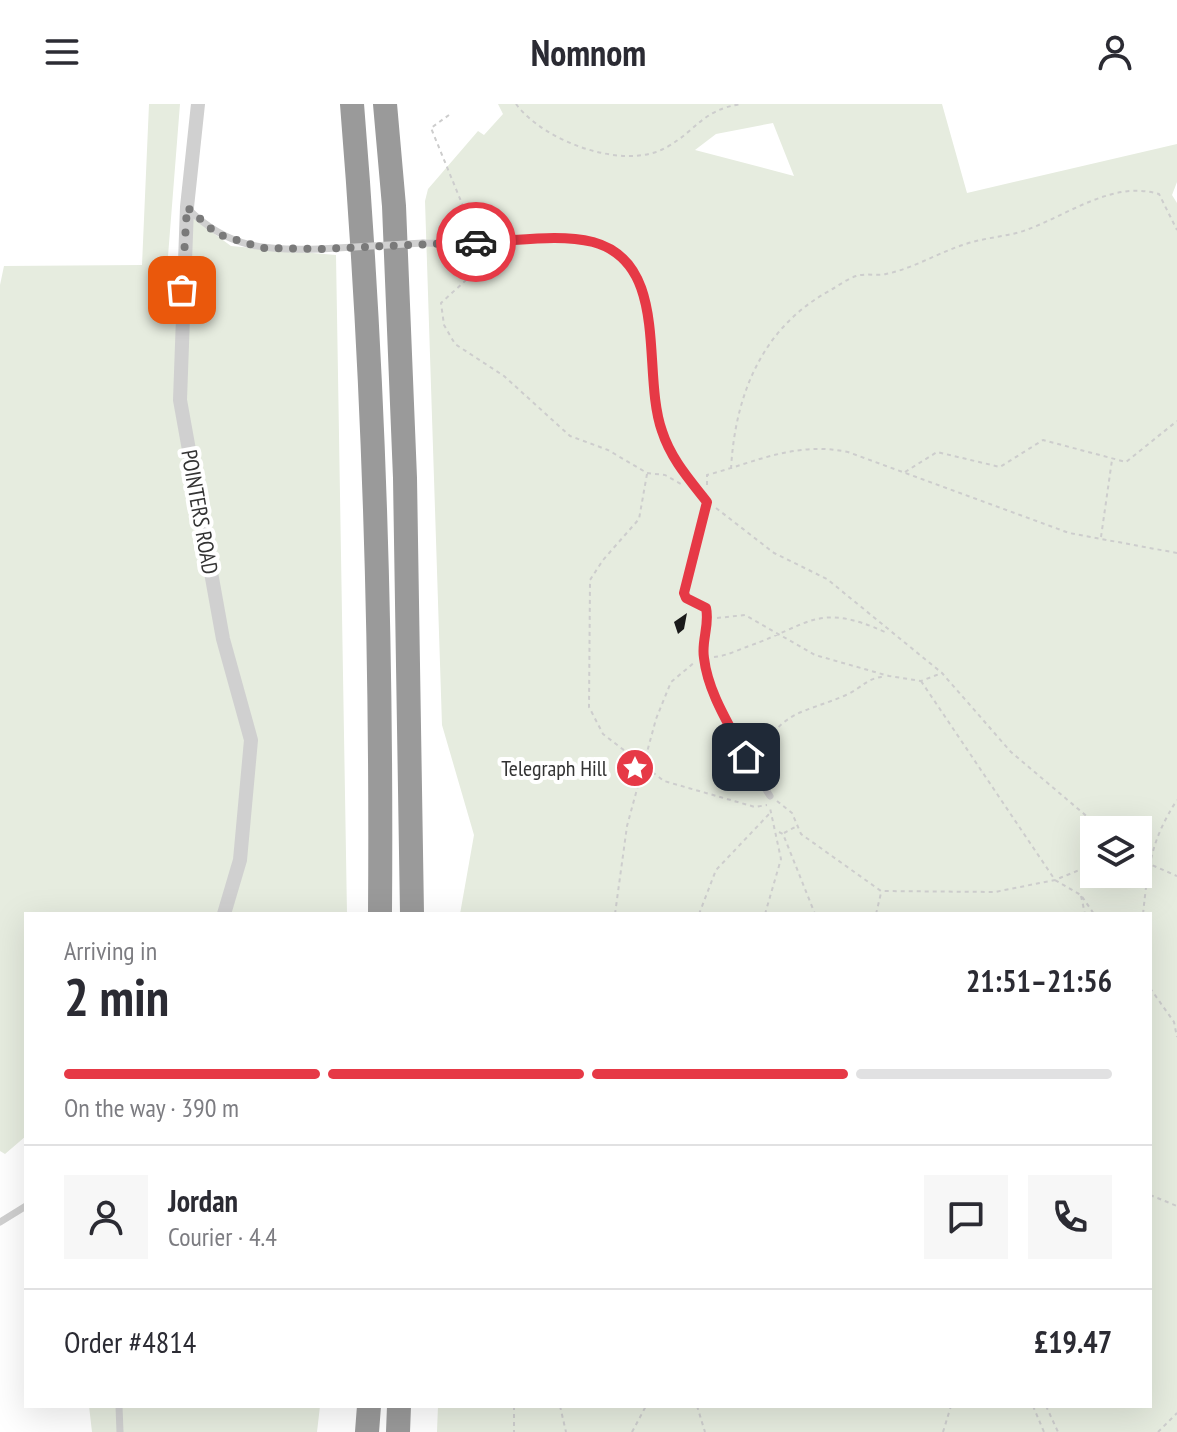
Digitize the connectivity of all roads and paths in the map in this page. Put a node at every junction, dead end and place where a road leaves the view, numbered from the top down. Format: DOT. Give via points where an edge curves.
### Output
graph roads {
  1 [pos="198,104"];
  2 [pos="352,104"];
  3 [pos="385,104"];
  4 [pos="516,104"];
  5 [pos="741,104"];
  6 [pos="449,115"];
  7 [pos="187,207"];
  8 [pos="1177,230"];
  9 [pos="478,242"];
  10 [pos="464,243"];
  11 [pos="1177,421"];
  12 [pos="1112,459"];
  13 [pos="731,469"];
  14 [pos="905,472"];
  15 [pos="647,473"];
  16 [pos="681,484"];
  17 [pos="707,502"];
  18 [pos="1101,539"];
  19 [pos="1177,553"];
  20 [pos="708,619"];
  21 [pos="781,634"];
  22 [pos="890,634"];
  23 [pos="703,654"];
  24 [pos="942,673"];
  25 [pos="889,676"];
  26 [pos="921,681"];
  27 [pos="644,767"];
  28 [pos="757,775"];
  29 [pos="769,800"];
  30 [pos="1177,800"];
  31 [pos="771,812"];
  32 [pos="1086,816"];
  33 [pos="795,827"];
  34 [pos="777,832"];
  35 [pos="783,834"];
  36 [pos="1152,851"];
  37 [pos="1152,867"];
  38 [pos="1080,870"];
  39 [pos="1177,876"];
  40 [pos="1055,880"];
  41 [pos="1146,888"];
  42 [pos="881,891"];
  43 [pos="1081,895"];
  44 [pos="225,912"];
  45 [pos="380,912"];
  46 [pos="412,912"];
  47 [pos="615,912"];
  48 [pos="700,912"];
  49 [pos="766,912"];
  50 [pos="814,912"];
  51 [pos="876,912"];
  52 [pos="1085,912"];
  53 [pos="1093,912"];
  54 [pos="1143,912"];
  55 [pos="1152,991"];
  56 [pos="1177,1037"];
  57 [pos="1152,1196"];
  58 [pos="1177,1206"];
  59 [pos="24,1207"];
  60 [pos="0,1222"];
  61 [pos="119,1408"];
  62 [pos="369,1408"];
  63 [pos="399,1408"];
  64 [pos="514,1408"];
  65 [pos="560,1408"];
  66 [pos="645,1408"];
  67 [pos="698,1408"];
  68 [pos="950,1408"];
  69 [pos="1034,1408"];
  70 [pos="1047,1408"];
  71 [pos="1177,1413"];
  72 [pos="120,1432"];
  73 [pos="367,1432"];
  74 [pos="398,1432"];
  75 [pos="514,1432"];
  76 [pos="566,1432"];
  77 [pos="632,1432"];
  78 [pos="705,1432"];
  79 [pos="943,1432"];
  80 [pos="1044,1432"];
  81 [pos="1058,1432"];
  82 [pos="1158,1432"];
  1 -- 7 [label="street, POINTERS ROAD"];
  2 -- 45 [label="highway" via="372,467"];
  3 -- 46 [label="highway" via="405,478"];
  4 -- 5 [label="path" via="544,131 587,151 648,156 719,107"];
  6 -- 9 [label="path" via="431,128"];
  7 -- 10 [label="lane, bridge" via="229,240 280,250"];
  7 -- 44 [label="street, POINTERS ROAD" via="180,400 223,639 251,740 240,860"];
  8 -- 13 [label="path" via="1159,194 1143,189 1102,198 1028,229 967,243 909,268 857,276 808,302 757,361 742,395"];
  9 -- 10 [label="lane"];
  9 -- 17 [label="lane" via="594,243 617,253 635,272 644,296 660,428 676,464"];
  10 -- 15 [label="path" via="476,256 477,270 441,303 444,325 455,344 504,376 570,436"];
  11 -- 12 [label="path" via="1126,462"];
  12 -- 14 [label="path" via="1043,440 1000,467 937,452"];
  12 -- 18 [label="path"];
  13 -- 14 [label="path" via="783,450 822,446"];
  13 -- 17 [label="path" via="707,475"];
  14 -- 18 [label="path" via="1069,533"];
  15 -- 16 [label="path"];
  15 -- 27 [label="path" via="639,519 590,580 589,645 589,707 603,734"];
  17 -- 20 [label="lane" via="684,593 706,608"];
  17 -- 22 [label="path" via="774,553 827,579"];
  18 -- 19 [label="path"];
  20 -- 21 [label="path" via="745,615"];
  20 -- 23 [label="lane"];
  21 -- 22 [label="path" via="820,616 860,621"];
  21 -- 23 [label="path" via="717,657"];
  21 -- 25 [label="path" via="815,655"];
  22 -- 24 [label="path"];
  23 -- 27 [label="path" via="671,682"];
  23 -- 28 [label="lane" via="709,681"];
  24 -- 26 [label="path"];
  24 -- 32 [label="path" via="1011,752"];
  25 -- 26 [label="path"];
  25 -- 28 [label="path" via="868,678 844,696 815,704 786,722 766,743"];
  26 -- 40 [label="path"];
  27 -- 29 [label="path" via="664,781 755,807"];
  27 -- 47 [label="path" via="627,826"];
  28 -- 29 [label="lane"];
  29 -- 31 [label="path"];
  29 -- 33 [label="path" via="792,813"];
  30 -- 36 [label="path"];
  31 -- 34 [label="path"];
  31 -- 48 [label="path" via="716,870"];
  33 -- 35 [label="path"];
  33 -- 42 [label="path"];
  34 -- 35 [label="path"];
  34 -- 49 [label="path" via="781,859"];
  35 -- 50 [label="path"];
  37 -- 39 [label="path"];
  38 -- 40 [label="path"];
  40 -- 42 [label="path" via="995,892"];
  40 -- 43 [label="path"];
  41 -- 54 [label="path"];
  42 -- 51 [label="path"];
  43 -- 52 [label="path"];
  43 -- 53 [label="path"];
  55 -- 56 [label="path" via="1174,1022"];
  57 -- 58 [label="path"];
  59 -- 60 [label="lane"];
  61 -- 72 [label="lane"];
  62 -- 73 [label="highway"];
  63 -- 74 [label="highway"];
  64 -- 75 [label="path"];
  65 -- 76 [label="path"];
  66 -- 77 [label="path"];
  67 -- 78 [label="path"];
  68 -- 79 [label="path"];
  69 -- 80 [label="path"];
  70 -- 81 [label="path"];
  71 -- 82 [label="path"];
}
